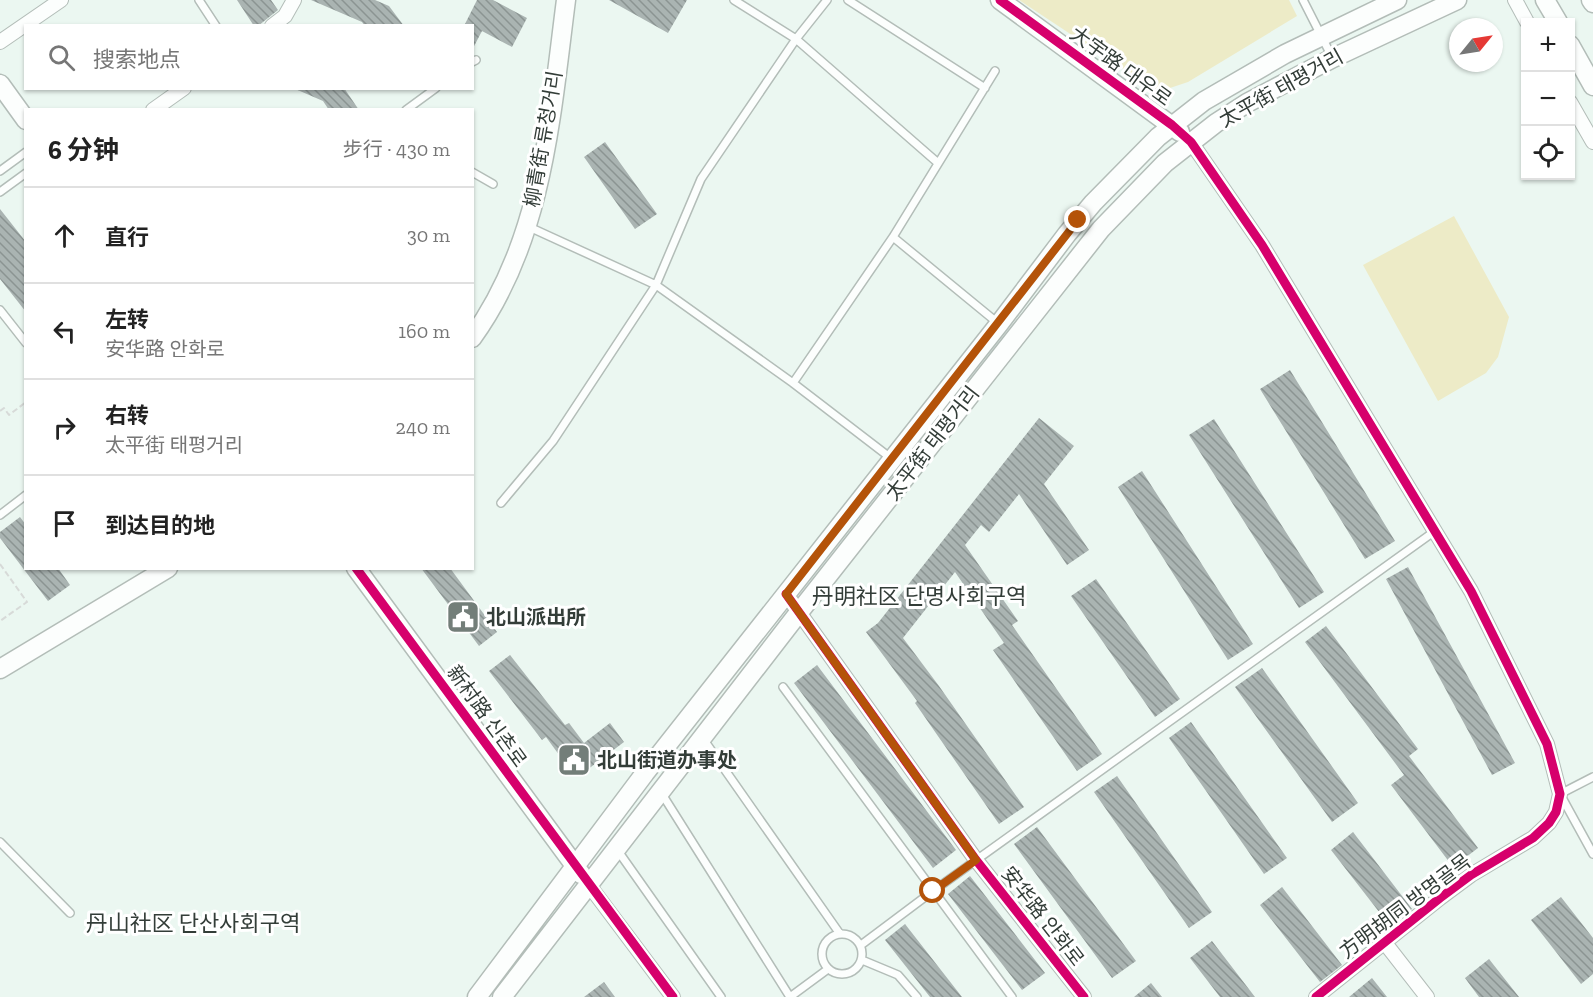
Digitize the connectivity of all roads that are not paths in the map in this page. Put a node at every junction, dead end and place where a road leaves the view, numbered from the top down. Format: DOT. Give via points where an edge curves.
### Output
graph roads {
  1 [pos="61,0"];
  2 [pos="199,0"];
  3 [pos="294,0"];
  4 [pos="566,0"];
  5 [pos="734,0"];
  6 [pos="827,0"];
  7 [pos="848,0"];
  8 [pos="1000,0"];
  9 [pos="1303,0"];
  10 [pos="1397,0"];
  11 [pos="1457,0"];
  12 [pos="1515,0"];
  13 [pos="1545,0"];
  14 [pos="1525,18"];
  15 [pos="1556,18"];
  16 [pos="26,24"];
  17 [pos="215,24"];
  18 [pos="275,24"];
  19 [pos="24,25"];
  20 [pos="1322,36"];
  21 [pos="796,39"];
  22 [pos="0,42"];
  23 [pos="1575,54"];
  24 [pos="1333,58"];
  25 [pos="995,71"];
  26 [pos="0,84"];
  27 [pos="1593,86"];
  28 [pos="985,88"];
  29 [pos="180,90"];
  30 [pos="433,90"];
  31 [pos="156,108"];
  32 [pos="409,108"];
  33 [pos="1575,111"];
  34 [pos="24,117"];
  35 [pos="1172,125"];
  36 [pos="1191,142"];
  37 [pos="1593,142"];
  38 [pos="24,153"];
  39 [pos="938,163"];
  40 [pos="0,171"];
  41 [pos="474,173"];
  42 [pos="24,174"];
  43 [pos="493,184"];
  44 [pos="0,192"];
  45 [pos="527,226"];
  46 [pos="893,237"];
  47 [pos="656,285"];
  48 [pos="0,310"];
  49 [pos="999,324"];
  50 [pos="474,335"];
  51 [pos="24,340"];
  52 [pos="793,383"];
  53 [pos="892,459"];
  54 [pos="24,497"];
  55 [pos="501,502"];
  56 [pos="0,515"];
  57 [pos="1435,531"];
  58 [pos="165,570"];
  59 [pos="357,570"];
  60 [pos="786,594"];
  61 [pos="800,611"];
  62 [pos="0,669"];
  63 [pos="783,687"];
  64 [pos="702,738"];
  65 [pos="1593,777"];
  66 [pos="660,792"];
  67 [pos="1560,794"];
  68 [pos="0,842"];
  69 [pos="617,849"];
  70 [pos="1593,854"];
  71 [pos="976,860"];
  72 [pos="575,866"];
  73 [pos="589,885"];
  74 [pos="933,891"];
  75 [pos="70,913"];
  76 [pos="840,934"];
  77 [pos="1385,943"];
  78 [pos="861,945"];
  79 [pos="862,960"];
  80 [pos="828,969"];
  81 [pos="477,997"];
  82 [pos="502,997"];
  83 [pos="674,997"];
  84 [pos="721,997"];
  85 [pos="790,997"];
  86 [pos="917,997"];
  87 [pos="1012,997"];
  88 [pos="1084,997"];
  89 [pos="1317,997"];
  90 [pos="1427,997"];
  1 -- 16 [label="street"];
  2 -- 17 [label="lane"];
  3 -- 18 [label="street" via="285,16"];
  4 -- 45 [label="main road, 柳青街 류청거리" via="541,172"];
  5 -- 21 [label="lane"];
  6 -- 21 [label="lane"];
  7 -- 28 [label="lane"];
  8 -- 35 [label="main road, 大宇路 대우로"];
  9 -- 20 [label="lane"];
  10 -- 20 [label="main road, 太平街 태평거리"];
  11 -- 24 [label="main road, 太平街 태평거리"];
  12 -- 14 [label="street"];
  13 -- 15 [label="main road"];
  19 -- 22 [label="street"];
  20 -- 24 [label="lane"];
  20 -- 35 [label="main road, 太平街 태평거리" via="1247,74"];
  21 -- 39 [label="lane"];
  21 -- 47 [label="lane" via="701,179"];
  23 -- 27 [label="main road"];
  24 -- 36 [label="main road, 太平街 태평거리" via="1255,98"];
  25 -- 28 [label="lane"];
  26 -- 34 [label="main road"];
  28 -- 39 [label="lane"];
  29 -- 31 [label="street"];
  30 -- 32 [label="lane"];
  33 -- 37 [label="street"];
  35 -- 36 [label="main road, 大宇路 대우로"];
  35 -- 49 [label="main road, 太平街 태평거리" via="1078,220"];
  36 -- 57 [label="street" via="1262,245"];
  36 -- 61 [label="main road, 太平街 태평거리" via="1101,229"];
  38 -- 40 [label="lane"];
  39 -- 46 [label="lane"];
  41 -- 43 [label="lane"];
  42 -- 44 [label="lane"];
  45 -- 47 [label="lane"];
  45 -- 50 [label="main road, 柳青街 류청거리" via="498,293"];
  46 -- 49 [label="lane"];
  46 -- 52 [label="lane"];
  47 -- 52 [label="lane"];
  47 -- 55 [label="lane" via="553,441"];
  48 -- 51 [label="lane"];
  49 -- 53 [label="main road, 太平街 태평거리"];
  52 -- 53 [label="lane"];
  53 -- 60 [label="main road, 太平街 태평거리"];
  54 -- 56 [label="lane"];
  57 -- 67 [label="street" via="1471,591 1547,744"];
  57 -- 71 [label="lane"];
  58 -- 62 [label="main road"];
  59 -- 72 [label="main road, 新村路 신촌로"];
  60 -- 61 [label="street, 安华路 안화로"];
  60 -- 72 [label="main road, 太平街 태평거리"];
  61 -- 64 [label="main road, 太平街 태평거리"];
  61 -- 71 [label="street, 安华路 안화로"];
  63 -- 74 [label="lane"];
  64 -- 66 [label="main road, 太平街 태평거리"];
  64 -- 76 [label="lane"];
  65 -- 67 [label="lane"];
  66 -- 69 [label="main road, 太平街 태평거리"];
  66 -- 85 [label="lane"];
  67 -- 70 [label="lane"];
  67 -- 77 [label="street, 方明胡同 방명골목" via="1552,818 1533,838 1471,875"];
  68 -- 75 [label="lane"];
  69 -- 73 [label="main road, 太平街 태평거리"];
  69 -- 84 [label="lane"];
  71 -- 74 [label="lane"];
  71 -- 88 [label="street, 安华路 안화로"];
  72 -- 73 [label="main road, 新村路 신촌로"];
  72 -- 81 [label="main road, 太平街 태평거리"];
  73 -- 82 [label="main road, 太平街 태평거리"];
  73 -- 83 [label="street"];
  74 -- 78 [label="lane"];
  74 -- 87 [label="lane"];
  76 -- 78 [label="lane" via="852,936"];
  76 -- 80 [label="lane" via="824,944 822,957"];
  77 -- 89 [label="street, 方明胡同 방명골목"];
  77 -- 90 [label="street"];
  78 -- 79 [label="lane"];
  79 -- 80 [label="lane" via="859,967 847,974"];
  79 -- 86 [label="lane" via="898,975"];
  80 -- 85 [label="lane"];
}
